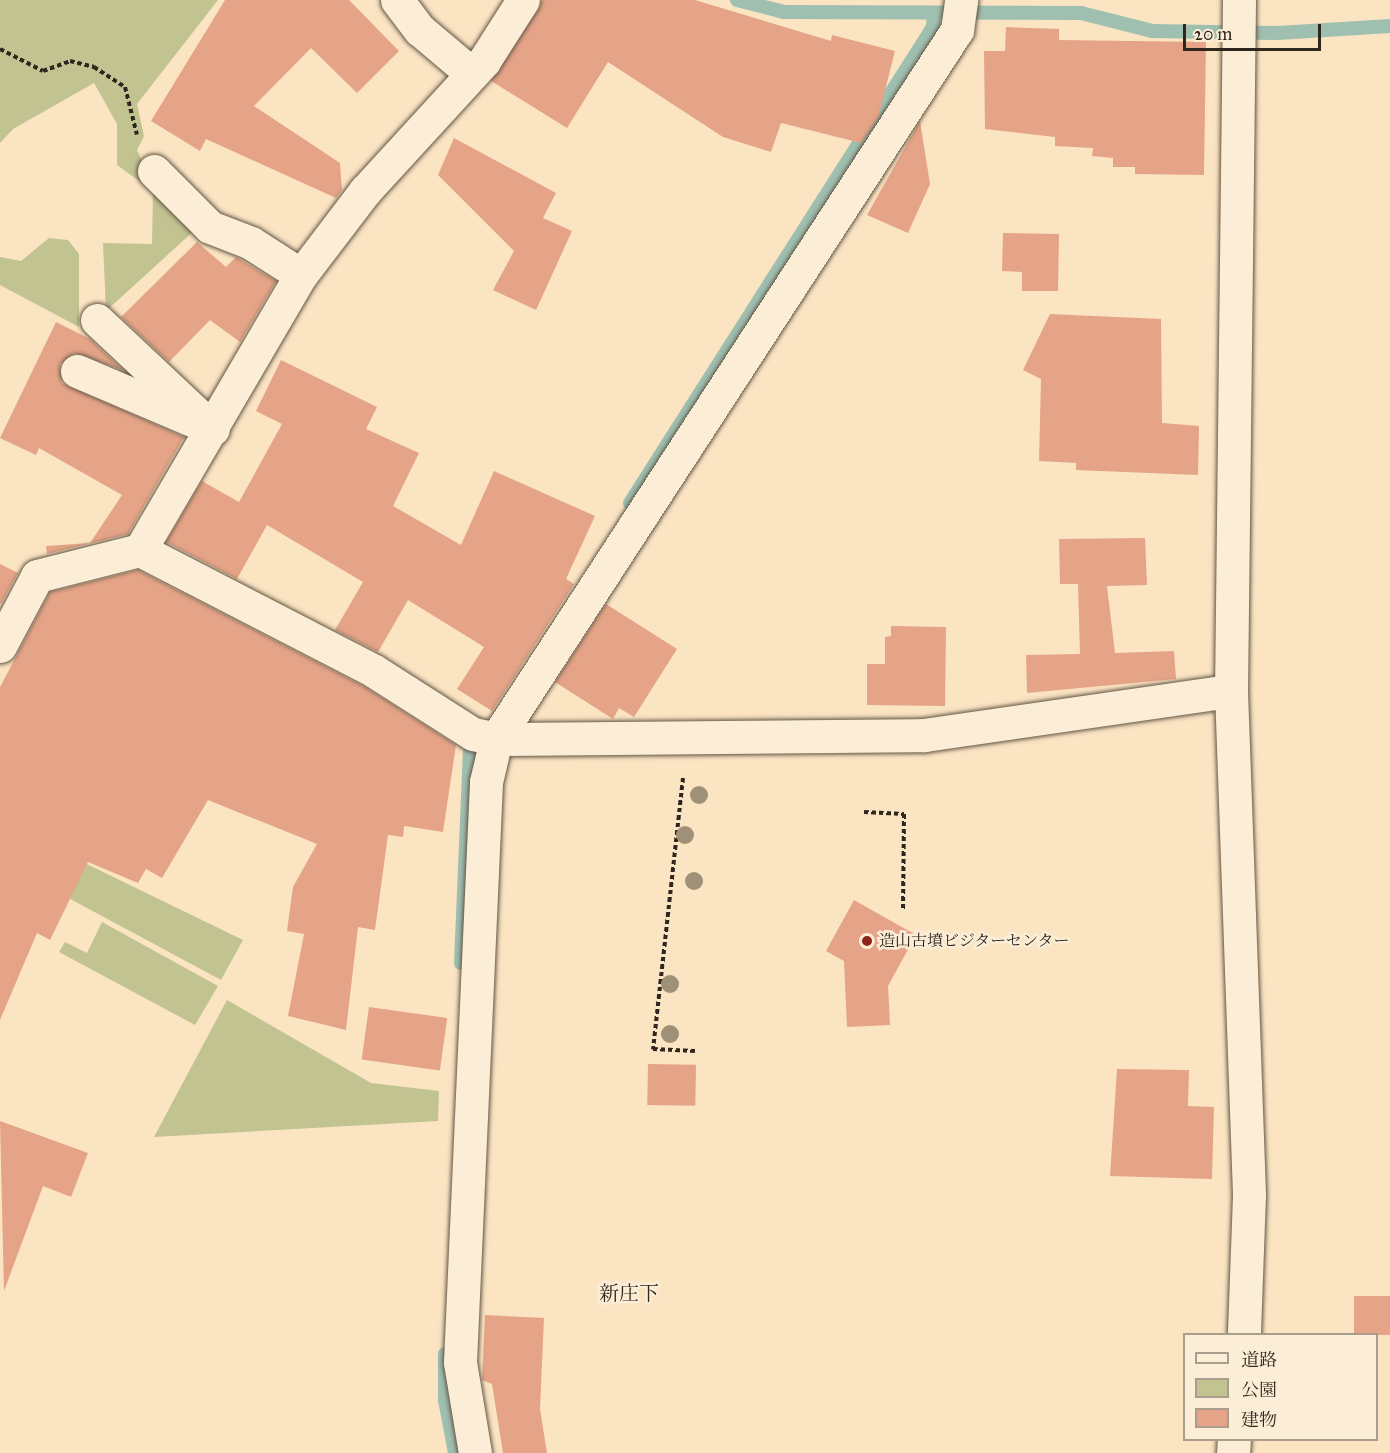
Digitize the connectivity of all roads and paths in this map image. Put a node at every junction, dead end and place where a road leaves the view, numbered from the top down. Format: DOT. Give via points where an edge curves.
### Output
graph roads {
  1 [pos="397,0"];
  2 [pos="523,0"];
  3 [pos="959,15"];
  4 [pos="1239,21"];
  5 [pos="0,49"];
  6 [pos="472,74"];
  7 [pos="154,171"];
  8 [pos="301,275"];
  9 [pos="96,320"];
  10 [pos="77,371"];
  11 [pos="213,429"];
  12 [pos="140,550"];
  13 [pos="0,646"];
  14 [pos="1231,691"];
  15 [pos="485,737"];
  16 [pos="687,739"];
  17 [pos="864,812"];
  18 [pos="903,911"];
  19 [pos="695,1051"];
  20 [pos="1244,1333"];
  21 [pos="475,1453"];
  1 -- 6 [label="street" via="420,30"];
  2 -- 6 [label="street"];
  3 -- 15 [label="street"];
  4 -- 14 [label="street"];
  5 -- 7 [label="path" via="42,71 70,61 94,67 125,87 131,121"];
  6 -- 8 [label="street" via="364,191"];
  7 -- 8 [label="street" via="210,227 251,243"];
  8 -- 11 [label="street"];
  9 -- 11 [label="street"];
  10 -- 11 [label="street"];
  11 -- 12 [label="street"];
  12 -- 13 [label="street" via="37,576"];
  12 -- 15 [label="street" via="374,671"];
  14 -- 16 [label="street" via="924,735"];
  14 -- 20 [label="street" via="1249,1196"];
  15 -- 16 [label="street"];
  15 -- 21 [label="street" via="460,1362"];
  16 -- 19 [label="path" via="652,1049"];
  17 -- 18 [label="path" via="904,814"];
}
